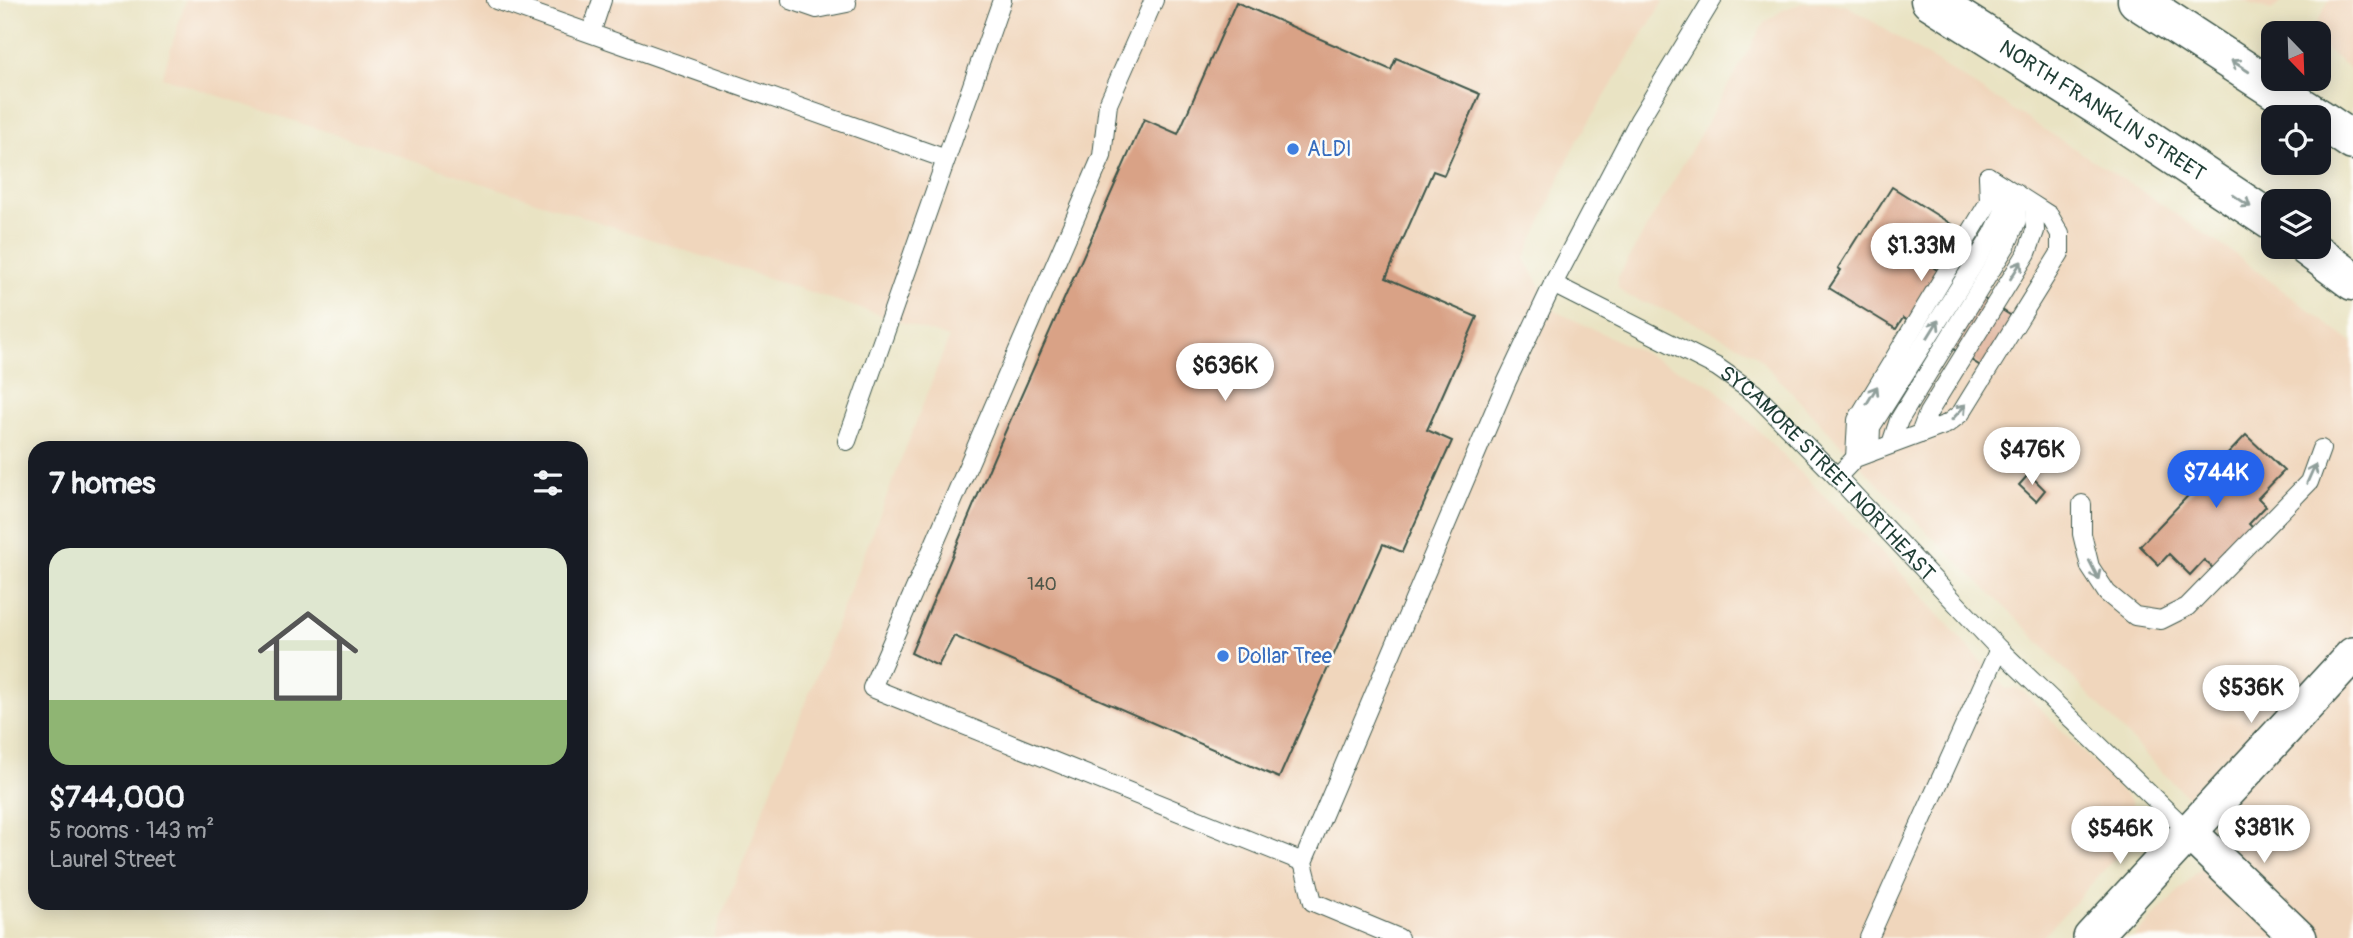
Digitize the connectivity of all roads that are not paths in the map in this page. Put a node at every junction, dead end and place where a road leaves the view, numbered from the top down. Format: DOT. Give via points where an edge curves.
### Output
graph roads {
  1 [pos="496,0"];
  2 [pos="602,0"];
  3 [pos="791,0"];
  4 [pos="1002,0"];
  5 [pos="1154,0"];
  6 [pos="1712,0"];
  7 [pos="1930,0"];
  8 [pos="2137,0"];
  9 [pos="845,1"];
  10 [pos="591,33"];
  11 [pos="2298,105"];
  12 [pos="2331,127"];
  13 [pos="2353,141"];
  14 [pos="946,159"];
  15 [pos="2010,190"];
  16 [pos="2034,206"];
  17 [pos="2261,214"];
  18 [pos="2323,259"];
  19 [pos="2353,281"];
  20 [pos="1553,284"];
  21 [pos="1920,434"];
  22 [pos="847,441"];
  23 [pos="1891,444"];
  24 [pos="2320,449"];
  25 [pos="1862,456"];
  26 [pos="1837,477"];
  27 [pos="2082,504"];
  28 [pos="1999,649"];
  29 [pos="2353,655"];
  30 [pos="2190,833"];
  31 [pos="1303,862"];
  32 [pos="1399,938"];
  33 [pos="1869,938"];
  34 [pos="2091,938"];
  35 [pos="2299,938"];
  1 -- 10 [label="lane"];
  2 -- 10 [label="lane"];
  3 -- 9 [label="lane" via="817,9"];
  4 -- 14 [label="lane"];
  5 -- 31 [label="lane" via="1108,104 1102,156 872,688"];
  6 -- 20 [label="lane" via="1639,120"];
  7 -- 17 [label="main road, NORTH FRANKLIN STREET, one-way"];
  11 -- 8 [label="main road, one-way"];
  10 -- 14 [label="lane"];
  12 -- 13 [label="main road"];
  14 -- 22 [label="lane"];
  15 -- 16 [label="lane"];
  15 -- 23 [label="lane" via="2017,220 2007,244 1899,420"];
  25 -- 15 [label="lane, one-way" via="1871,427 1993,234"];
  25 -- 15 [label="lane, one-way" via="1857,420 1989,202 1988,176"];
  21 -- 16 [label="lane, one-way" via="1928,413 2026,253 2035,231"];
  21 -- 16 [label="lane, one-way" via="1961,413 2060,253 2060,234 2049,215"];
  18 -- 19 [label="main road"];
  20 -- 26 [label="lane, SYCAMORE STREET NORTHEAST" via="1717,367 1754,393"];
  20 -- 31 [label="lane" via="1507,381"];
  21 -- 23 [label="lane"];
  23 -- 25 [label="lane"];
  27 -- 24 [label="lane, one-way" via="2082,534 2090,567 2107,593 2135,616 2161,620 2187,607 2309,482"];
  25 -- 26 [label="lane"];
  26 -- 28 [label="lane, SYCAMORE STREET NORTHEAST"];
  28 -- 30 [label="lane, SYCAMORE STREET NORTHEAST"];
  28 -- 33 [label="lane"];
  29 -- 30 [label="street"];
  30 -- 34 [label="street"];
  30 -- 35 [label="street, SYCAMORE STREET NORTHEAST"];
  31 -- 32 [label="lane" via="1313,902"];
}
